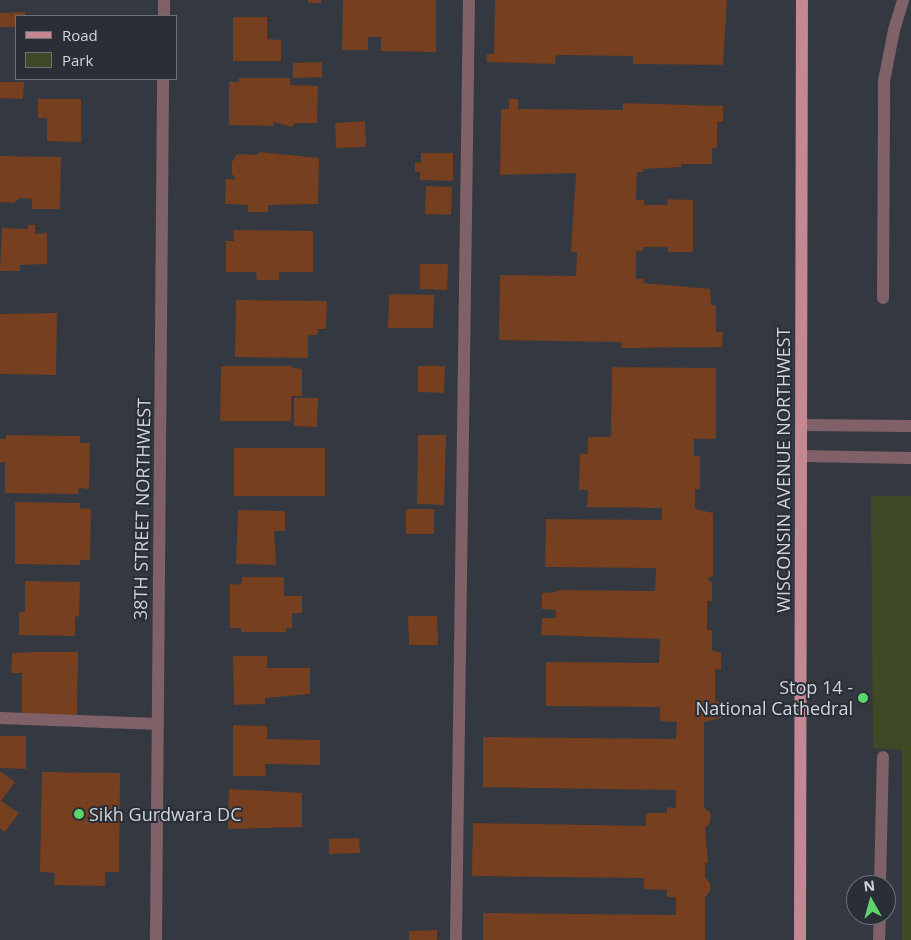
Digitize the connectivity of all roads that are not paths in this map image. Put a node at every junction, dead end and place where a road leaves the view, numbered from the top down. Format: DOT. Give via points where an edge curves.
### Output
graph roads {
  1 [pos="164,0"];
  2 [pos="469,0"];
  3 [pos="802,0"];
  4 [pos="903,0"];
  5 [pos="164,15"];
  6 [pos="164,80"];
  7 [pos="883,298"];
  8 [pos="801,425"];
  9 [pos="911,426"];
  10 [pos="801,456"];
  11 [pos="911,458"];
  12 [pos="0,718"];
  13 [pos="158,724"];
  14 [pos="883,756"];
  15 [pos="880,875"];
  16 [pos="880,925"];
  17 [pos="156,940"];
  18 [pos="456,940"];
  19 [pos="800,940"];
  20 [pos="879,940"];
  1 -- 5 [label="street"];
  2 -- 18 [label="street"];
  3 -- 8 [label="main road, WISCONSIN AVENUE NORTHWEST"];
  4 -- 7 [label="street" via="884,81"];
  6 -- 13 [label="street, 38TH STREET NORTHWEST"];
  8 -- 9 [label="street"];
  8 -- 10 [label="main road, WISCONSIN AVENUE NORTHWEST"];
  10 -- 11 [label="street"];
  10 -- 19 [label="main road, WISCONSIN AVENUE NORTHWEST"];
  12 -- 13 [label="street"];
  13 -- 17 [label="street, 38TH STREET NORTHWEST"];
  14 -- 15 [label="street"];
  16 -- 20 [label="street"];
}
